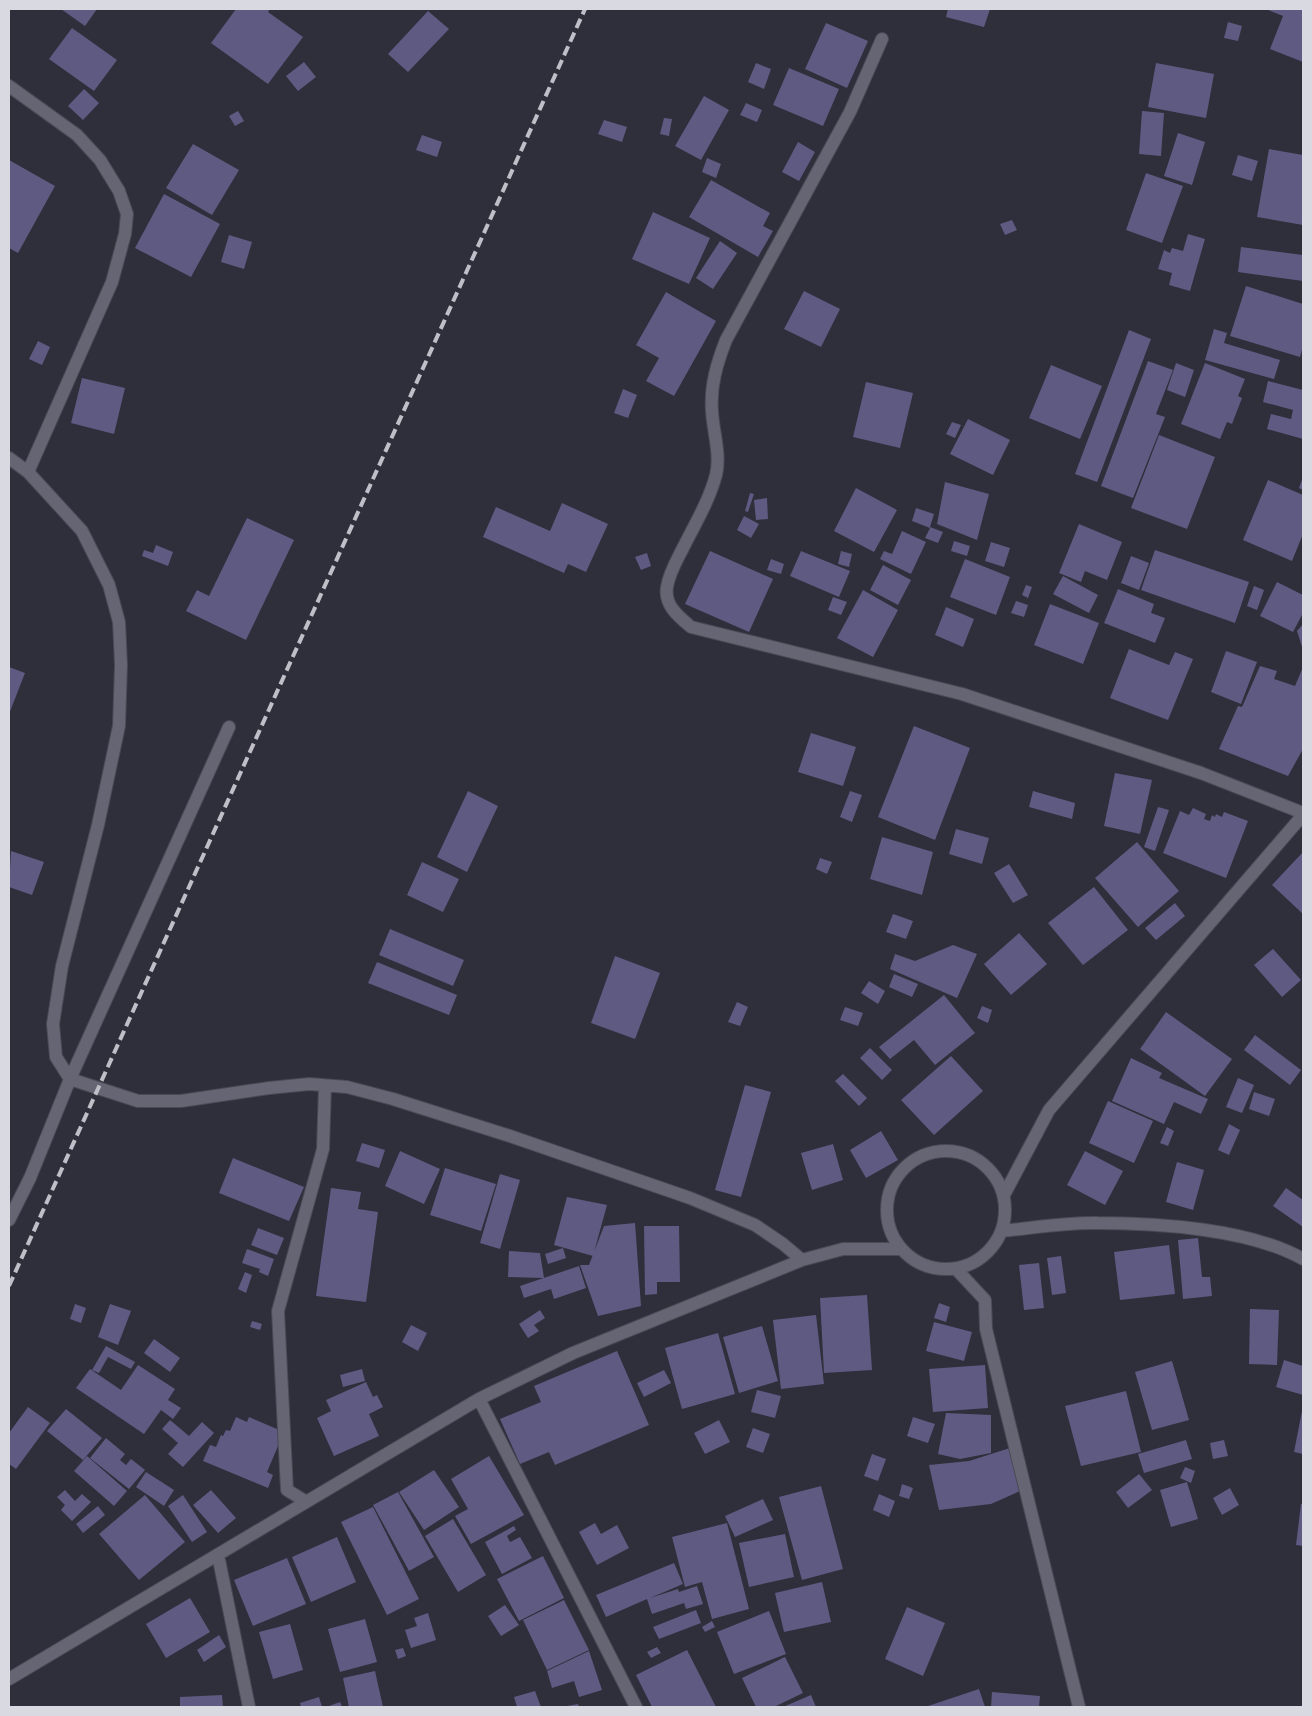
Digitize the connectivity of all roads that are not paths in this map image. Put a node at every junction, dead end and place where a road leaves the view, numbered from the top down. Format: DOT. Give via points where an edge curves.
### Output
graph roads {
  1 [pos="882,39"];
  2 [pos="9,86"];
  3 [pos="9,458"];
  4 [pos="28,472"];
  5 [pos="229,727"];
  6 [pos="1303,814"];
  7 [pos="70,1079"];
  8 [pos="325,1086"];
  9 [pos="1004,1195"];
  10 [pos="9,1220"];
  11 [pos="1002,1232"];
  12 [pos="900,1249"];
  13 [pos="1303,1259"];
  14 [pos="802,1260"];
  15 [pos="956,1269"];
  16 [pos="479,1399"];
  17 [pos="305,1501"];
  18 [pos="218,1555"];
  19 [pos="9,1679"];
  20 [pos="249,1707"];
  21 [pos="636,1707"];
  22 [pos="1079,1707"];
  1 -- 6 [label="street" via="850,112 718,359 712,410 718,453 716,473 708,498 667,586 667,599 675,614 691,626 962,694 1201,773"];
  2 -- 4 [label="street" via="77,135 100,160 119,190 127,214 112,282"];
  3 -- 4 [label="street"];
  4 -- 7 [label="street" via="82,532 109,585 119,622 119,726 62,966 52,1024 56,1057"];
  5 -- 7 [label="street"];
  6 -- 9 [label="street" via="1049,1110"];
  7 -- 8 [label="street" via="138,1101 181,1100 309,1084"];
  7 -- 10 [label="street" via="30,1178"];
  8 -- 14 [label="street" via="347,1087 402,1102 690,1198 755,1225"];
  8 -- 17 [label="street" via="323,1149 278,1311 287,1490"];
  9 -- 11 [label="street" via="1006,1216"];
  9 -- 12 [label="street" via="996,1177 981,1162 962,1152 941,1150 920,1156 903,1167 891,1185 886,1205 888,1228"];
  11 -- 13 [label="street" via="1096,1222 1186,1228 1248,1237"];
  11 -- 15 [label="street" via="995,1246 975,1263"];
  12 -- 14 [label="street" via="843,1249"];
  12 -- 15 [label="street" via="916,1262"];
  14 -- 16 [label="street" via="573,1353"];
  15 -- 22 [label="street" via="985,1300 986,1329"];
  16 -- 17 [label="street"];
  16 -- 21 [label="street"];
  17 -- 18 [label="street"];
  18 -- 19 [label="street"];
  18 -- 20 [label="street"];
}
